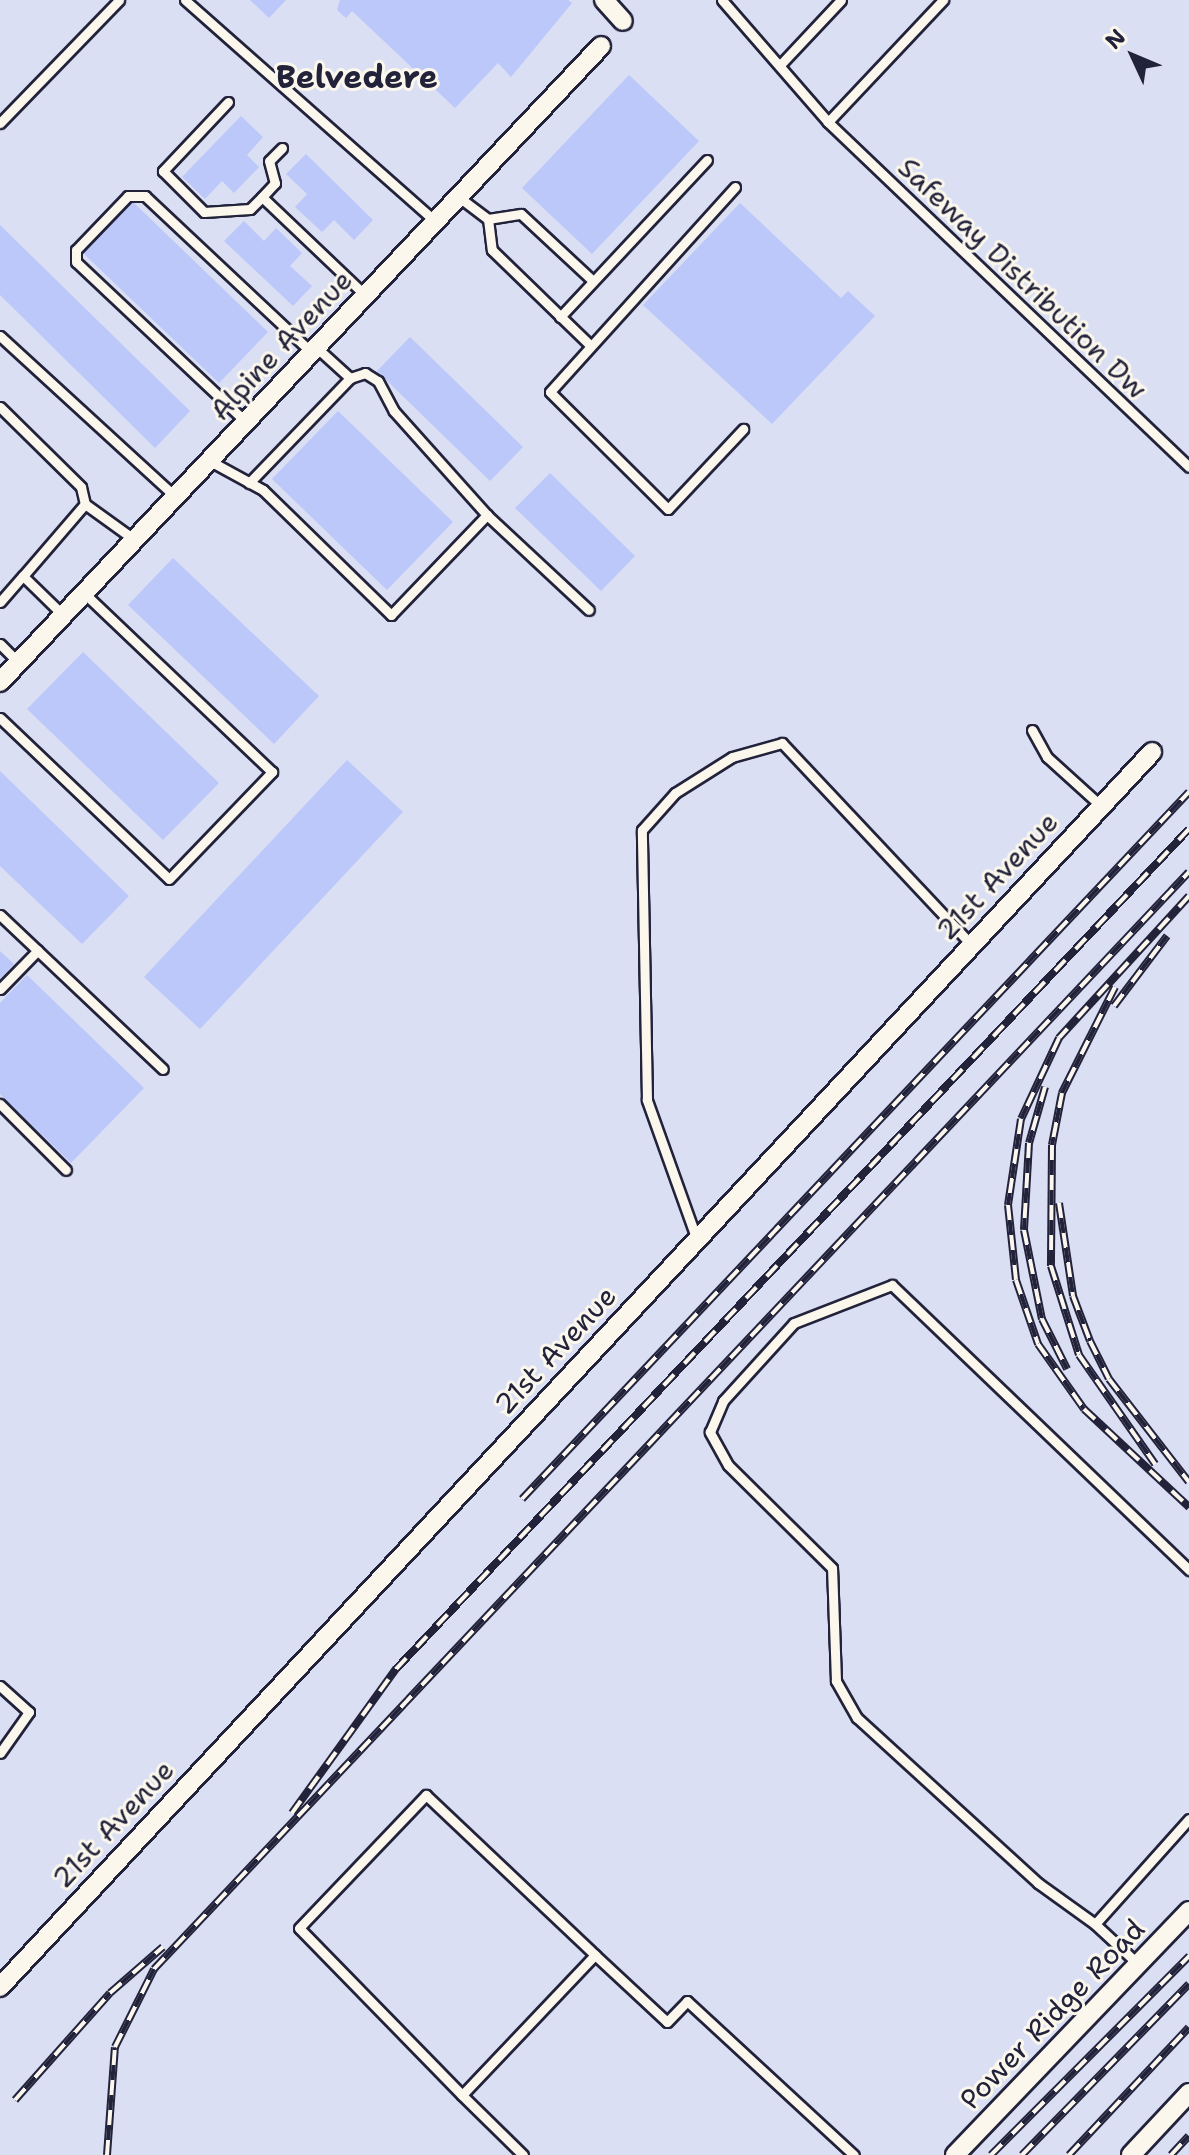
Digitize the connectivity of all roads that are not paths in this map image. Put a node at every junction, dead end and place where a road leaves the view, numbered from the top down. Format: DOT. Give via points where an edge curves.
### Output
graph roads {
  1 [pos="119,0"];
  2 [pos="185,0"];
  3 [pos="604,0"];
  4 [pos="722,0"];
  5 [pos="841,0"];
  6 [pos="943,0"];
  7 [pos="623,21"];
  8 [pos="601,46"];
  9 [pos="780,65"];
  10 [pos="228,102"];
  11 [pos="828,122"];
  12 [pos="0,123"];
  13 [pos="282,148"];
  14 [pos="707,160"];
  15 [pos="735,187"];
  16 [pos="262,197"];
  17 [pos="460,198"];
  18 [pos="488,219"];
  19 [pos="436,222"];
  20 [pos="593,281"];
  21 [pos="366,296"];
  22 [pos="560,317"];
  23 [pos="0,336"];
  24 [pos="590,345"];
  25 [pos="314,350"];
  26 [pos="350,378"];
  27 [pos="0,407"];
  28 [pos="246,422"];
  29 [pos="743,429"];
  30 [pos="210,461"];
  31 [pos="1189,467"];
  32 [pos="249,483"];
  33 [pos="176,497"];
  34 [pos="85,504"];
  35 [pos="487,515"];
  36 [pos="135,540"];
  37 [pos="23,576"];
  38 [pos="84,593"];
  39 [pos="0,602"];
  40 [pos="589,610"];
  41 [pos="63,615"];
  42 [pos="0,644"];
  43 [pos="19,663"];
  44 [pos="0,682"];
  45 [pos="0,718"];
  46 [pos="1032,730"];
  47 [pos="1152,752"];
  48 [pos="1101,806"];
  49 [pos="0,915"];
  50 [pos="972,945"];
  51 [pos="38,950"];
  52 [pos="0,989"];
  53 [pos="163,1069"];
  54 [pos="0,1104"];
  55 [pos="66,1170"];
  56 [pos="697,1240"];
  57 [pos="1189,1570"];
  58 [pos="0,1686"];
  59 [pos="0,1753"];
  60 [pos="1189,1819"];
  61 [pos="1189,1911"];
  62 [pos="1095,1924"];
  63 [pos="595,1955"];
  64 [pos="1138,1964"];
  65 [pos="0,1987"];
  66 [pos="1189,2093"];
  67 [pos="462,2095"];
  68 [pos="523,2155"];
  69 [pos="854,2155"];
  70 [pos="955,2155"];
  71 [pos="1131,2155"];
  1 -- 12 [label="lane"];
  2 -- 19 [label="lane"];
  3 -- 7 [label="street"];
  4 -- 9 [label="lane, Safeway Distribution Dw"];
  5 -- 9 [label="lane"];
  6 -- 11 [label="lane"];
  8 -- 17 [label="street, Alpine Avenue"];
  9 -- 11 [label="lane, Safeway Distribution Dw"];
  10 -- 16 [label="lane" via="163,171 204,212 250,209"];
  11 -- 31 [label="lane, Safeway Distribution Dw"];
  13 -- 16 [label="lane" via="269,161 275,183"];
  14 -- 20 [label="lane"];
  15 -- 24 [label="lane"];
  16 -- 21 [label="lane"];
  17 -- 18 [label="lane"];
  17 -- 19 [label="street, Alpine Avenue"];
  18 -- 20 [label="lane" via="521,214"];
  18 -- 22 [label="lane" via="492,250"];
  19 -- 21 [label="street, Alpine Avenue"];
  20 -- 22 [label="lane"];
  21 -- 25 [label="street, Alpine Avenue"];
  22 -- 24 [label="lane"];
  23 -- 33 [label="lane"];
  24 -- 29 [label="lane" via="550,392 668,509"];
  25 -- 26 [label="lane"];
  25 -- 28 [label="street, Alpine Avenue"];
  25 -- 28 [label="lane" via="145,196 128,196 76,250 76,262"];
  26 -- 32 [label="lane"];
  26 -- 35 [label="lane" via="365,373 378,381 394,411"];
  27 -- 34 [label="lane" via="81,487"];
  28 -- 30 [label="street, Alpine Avenue"];
  30 -- 32 [label="lane"];
  30 -- 33 [label="street, Alpine Avenue"];
  32 -- 35 [label="lane" via="391,615"];
  33 -- 36 [label="street, Alpine Avenue"];
  34 -- 36 [label="lane"];
  34 -- 37 [label="lane"];
  35 -- 40 [label="lane"];
  36 -- 38 [label="street, Alpine Avenue"];
  37 -- 39 [label="lane"];
  37 -- 41 [label="lane"];
  38 -- 41 [label="street, Alpine Avenue"];
  38 -- 45 [label="lane" via="272,772 169,879"];
  41 -- 43 [label="street, Alpine Avenue"];
  42 -- 43 [label="lane"];
  43 -- 44 [label="street, Alpine Avenue"];
  46 -- 48 [label="lane" via="1047,757"];
  47 -- 48 [label="street, 21st Avenue"];
  48 -- 50 [label="street, 21st Avenue"];
  49 -- 51 [label="lane"];
  50 -- 56 [label="street, 21st Avenue"];
  50 -- 56 [label="lane" via="782,743 732,757 675,793 642,830 647,1100"];
  51 -- 52 [label="lane"];
  51 -- 53 [label="lane"];
  54 -- 55 [label="lane"];
  56 -- 65 [label="street, 21st Avenue"];
  57 -- 62 [label="lane" via="892,1285 794,1323 723,1401 710,1432 728,1465 832,1568 836,1681 857,1718 1038,1883"];
  58 -- 59 [label="lane" via="29,1712"];
  60 -- 62 [label="lane"];
  61 -- 64 [label="street, Power Ridge Road"];
  62 -- 64 [label="lane"];
  63 -- 67 [label="lane"];
  63 -- 67 [label="lane" via="426,1795 299,1928"];
  63 -- 69 [label="lane" via="667,2022 687,2001"];
  64 -- 70 [label="street, Power Ridge Road"];
  66 -- 71 [label="street"];
  67 -- 68 [label="lane"];
}
